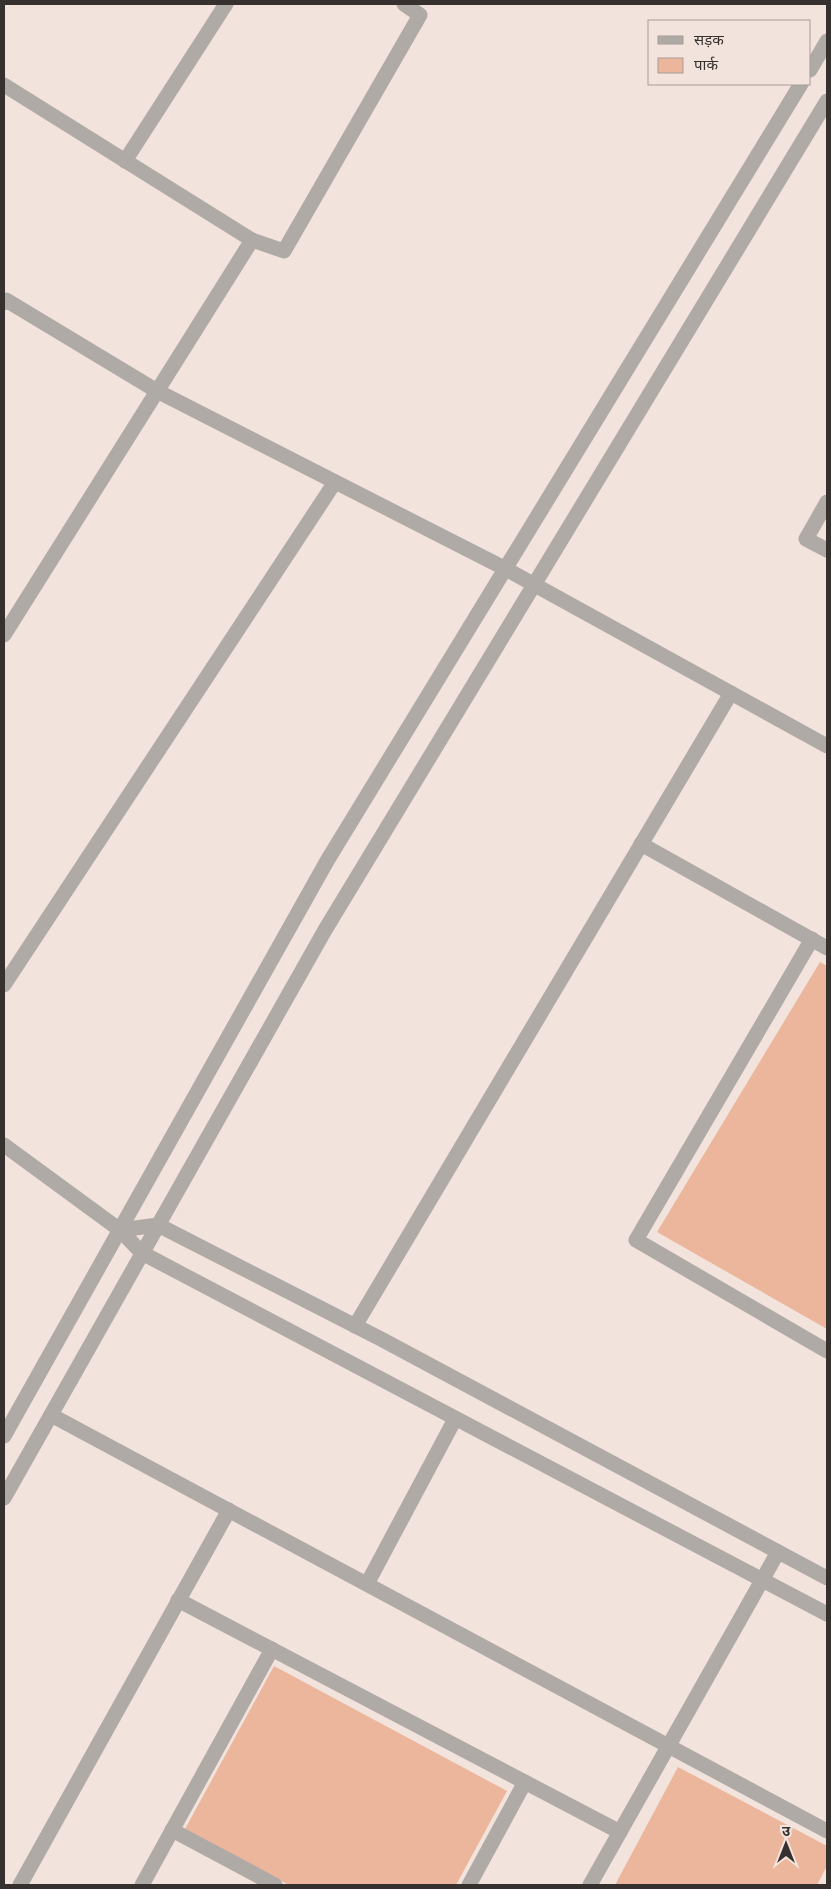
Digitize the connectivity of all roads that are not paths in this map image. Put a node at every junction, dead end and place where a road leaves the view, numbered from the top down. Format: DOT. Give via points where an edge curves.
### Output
graph roads {
  1 [pos="226,4"];
  2 [pos="404,4"];
  3 [pos="827,41"];
  4 [pos="811,68"];
  5 [pos="800,85"];
  6 [pos="4,86"];
  7 [pos="827,101"];
  8 [pos="124,161"];
  9 [pos="252,240"];
  10 [pos="5,300"];
  11 [pos="158,391"];
  12 [pos="335,482"];
  13 [pos="827,502"];
  14 [pos="827,550"];
  15 [pos="506,569"];
  16 [pos="533,584"];
  17 [pos="4,635"];
  18 [pos="731,693"];
  19 [pos="827,746"];
  20 [pos="641,844"];
  21 [pos="812,940"];
  22 [pos="827,948"];
  23 [pos="4,985"];
  24 [pos="4,1145"];
  25 [pos="158,1225"];
  26 [pos="120,1230"];
  27 [pos="142,1253"];
  28 [pos="355,1326"];
  29 [pos="827,1351"];
  30 [pos="51,1415"];
  31 [pos="455,1419"];
  32 [pos="4,1436"];
  33 [pos="4,1498"];
  34 [pos="229,1510"];
  35 [pos="778,1552"];
  36 [pos="827,1578"];
  37 [pos="762,1580"];
  38 [pos="367,1584"];
  39 [pos="178,1600"];
  40 [pos="827,1614"];
  41 [pos="272,1649"];
  42 [pos="669,1745"];
  43 [pos="525,1782"];
  44 [pos="172,1830"];
  45 [pos="827,1831"];
  46 [pos="620,1832"];
  47 [pos="20,1885"];
  48 [pos="142,1885"];
  49 [pos="274,1885"];
  50 [pos="469,1885"];
  51 [pos="590,1885"];
  1 -- 8 [label="street"];
  2 -- 9 [label="street" via="420,15 284,251"];
  3 -- 4 [label="street"];
  5 -- 15 [label="street"];
  6 -- 8 [label="street"];
  7 -- 16 [label="street"];
  8 -- 9 [label="street"];
  9 -- 11 [label="street"];
  10 -- 11 [label="street"];
  11 -- 12 [label="street"];
  11 -- 17 [label="street"];
  12 -- 15 [label="street"];
  12 -- 23 [label="street"];
  13 -- 14 [label="street" via="806,539"];
  15 -- 16 [label="street"];
  15 -- 26 [label="street" via="327,861"];
  16 -- 18 [label="street"];
  16 -- 25 [label="street" via="325,930"];
  18 -- 19 [label="street"];
  18 -- 20 [label="street"];
  20 -- 21 [label="street"];
  20 -- 28 [label="street"];
  21 -- 22 [label="street"];
  21 -- 29 [label="street" via="636,1240"];
  24 -- 26 [label="street"];
  25 -- 26 [label="street"];
  25 -- 27 [label="street"];
  25 -- 28 [label="street"];
  26 -- 27 [label="street"];
  26 -- 32 [label="street"];
  27 -- 30 [label="street"];
  27 -- 31 [label="street"];
  28 -- 35 [label="street"];
  30 -- 33 [label="street"];
  30 -- 34 [label="street"];
  31 -- 37 [label="street"];
  31 -- 38 [label="street"];
  34 -- 38 [label="street"];
  34 -- 39 [label="street"];
  35 -- 36 [label="street"];
  35 -- 37 [label="street"];
  37 -- 40 [label="street"];
  37 -- 42 [label="street"];
  38 -- 42 [label="street"];
  39 -- 41 [label="street"];
  39 -- 47 [label="street"];
  41 -- 43 [label="street"];
  41 -- 44 [label="street"];
  42 -- 45 [label="street"];
  42 -- 46 [label="street"];
  43 -- 46 [label="street"];
  43 -- 50 [label="street"];
  44 -- 48 [label="street"];
  44 -- 49 [label="street"];
  46 -- 51 [label="street"];
}
